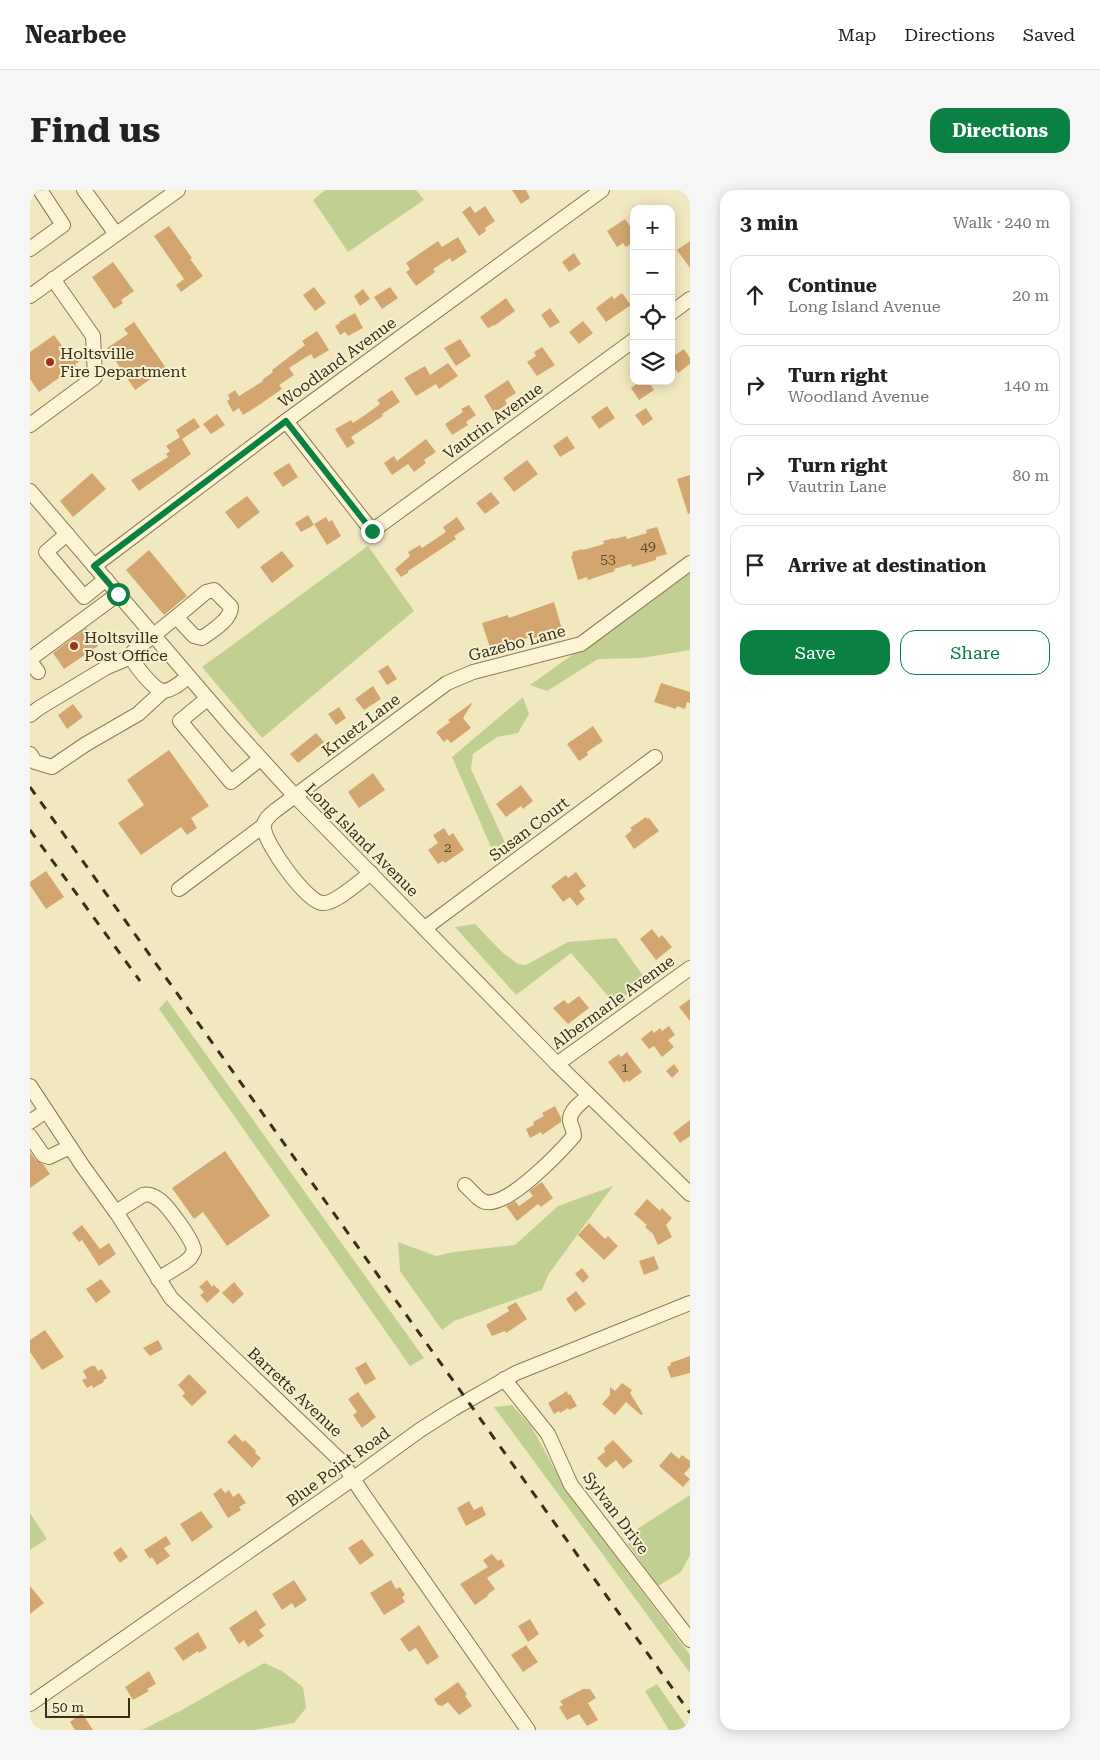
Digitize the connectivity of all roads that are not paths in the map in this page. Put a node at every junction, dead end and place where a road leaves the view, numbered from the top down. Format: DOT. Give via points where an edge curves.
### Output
graph roads {
  1 [pos="40,190"];
  2 [pos="84,190"];
  3 [pos="178,190"];
  4 [pos="602,190"];
  5 [pos="116,234"];
  6 [pos="30,249"];
  7 [pos="53,279"];
  8 [pos="30,296"];
  9 [pos="690,299"];
  10 [pos="675,310"];
  11 [pos="630,343"];
  12 [pos="286,421"];
  13 [pos="30,425"];
  14 [pos="30,491"];
  15 [pos="67,534"];
  16 [pos="690,563"];
  17 [pos="94,566"];
  18 [pos="106,579"];
  19 [pos="118,594"];
  20 [pos="177,618"];
  21 [pos="153,635"];
  22 [pos="131,657"];
  23 [pos="33,664"];
  24 [pos="188,676"];
  25 [pos="448,683"];
  26 [pos="163,691"];
  27 [pos="207,699"];
  28 [pos="30,715"];
  29 [pos="30,754"];
  30 [pos="655,757"];
  31 [pos="260,759"];
  32 [pos="295,796"];
  33 [pos="263,826"];
  34 [pos="371,873"];
  35 [pos="178,889"];
  36 [pos="425,928"];
  37 [pos="690,968"];
  38 [pos="557,1064"];
  39 [pos="30,1086"];
  40 [pos="589,1096"];
  41 [pos="46,1111"];
  42 [pos="30,1122"];
  43 [pos="30,1136"];
  44 [pos="70,1146"];
  45 [pos="466,1185"];
  46 [pos="690,1194"];
  47 [pos="116,1212"];
  48 [pos="158,1279"];
  49 [pos="690,1303"];
  50 [pos="504,1379"];
  51 [pos="354,1478"];
  52 [pos="690,1640"];
  53 [pos="30,1704"];
  54 [pos="528,1730"];
  1 -- 6 [label="street" via="63,224"];
  2 -- 5 [label="street"];
  3 -- 5 [label="street"];
  4 -- 12 [label="street, Woodland Avenue"];
  5 -- 7 [label="street"];
  7 -- 8 [label="street"];
  7 -- 13 [label="street" via="93,336 95,377"];
  9 -- 10 [label="street"];
  11 -- 12 [label="street, Vautrin Avenue" via="372,531"];
  12 -- 17 [label="street, Woodland Avenue"];
  14 -- 15 [label="street, Long Island Avenue"];
  15 -- 17 [label="street, Long Island Avenue"];
  15 -- 18 [label="street" via="46,552 84,597"];
  16 -- 25 [label="street, Gazebo Lane" via="581,644 473,672"];
  17 -- 18 [label="street, Long Island Avenue"];
  18 -- 19 [label="street, Long Island Avenue"];
  19 -- 21 [label="street, Long Island Avenue"];
  19 -- 23 [label="street"];
  20 -- 21 [label="street"];
  21 -- 22 [label="street"];
  21 -- 24 [label="street, Long Island Avenue"];
  22 -- 26 [label="street" via="158,690"];
  22 -- 28 [label="street" via="107,667"];
  24 -- 26 [label="street"];
  24 -- 27 [label="street, Long Island Avenue"];
  25 -- 32 [label="street, Kruetz Lane"];
  26 -- 29 [label="street" via="138,714 52,767 36,762"];
  27 -- 31 [label="street, Long Island Avenue"];
  27 -- 31 [label="street" via="180,721 231,782"];
  30 -- 36 [label="street, Susan Court"];
  31 -- 32 [label="street, Long Island Avenue"];
  32 -- 33 [label="street, Kruetz Lane" via="266,819"];
  32 -- 34 [label="street, Long Island Avenue"];
  33 -- 34 [label="street" via="268,844 276,856 315,901 331,902"];
  33 -- 35 [label="street, Kruetz Lane"];
  34 -- 36 [label="street, Long Island Avenue"];
  36 -- 38 [label="street, Long Island Avenue"];
  37 -- 38 [label="street, Albermarle Avenue"];
  38 -- 40 [label="street, Long Island Avenue"];
  39 -- 41 [label="street, Barretts Avenue"];
  40 -- 45 [label="street" via="571,1113 574,1136 551,1161 510,1194 497,1201 483,1202"];
  40 -- 46 [label="street, Long Island Avenue"];
  41 -- 42 [label="street"];
  41 -- 44 [label="street, Barretts Avenue"];
  43 -- 44 [label="street" via="42,1154 49,1157"];
  44 -- 47 [label="street, Barretts Avenue"];
  47 -- 48 [label="street, Barretts Avenue"];
  47 -- 48 [label="street" via="143,1195 155,1197 192,1243 194,1251 190,1258"];
  48 -- 51 [label="street, Barretts Avenue" via="171,1298 337,1456"];
  49 -- 50 [label="street, Blue Point Road"];
  50 -- 51 [label="street, Blue Point Road" via="420,1430"];
  50 -- 52 [label="street, Sylvan Drive" via="548,1434 571,1485"];
  51 -- 53 [label="street, Blue Point Road"];
  51 -- 54 [label="street, Barretts Avenue"];
}
